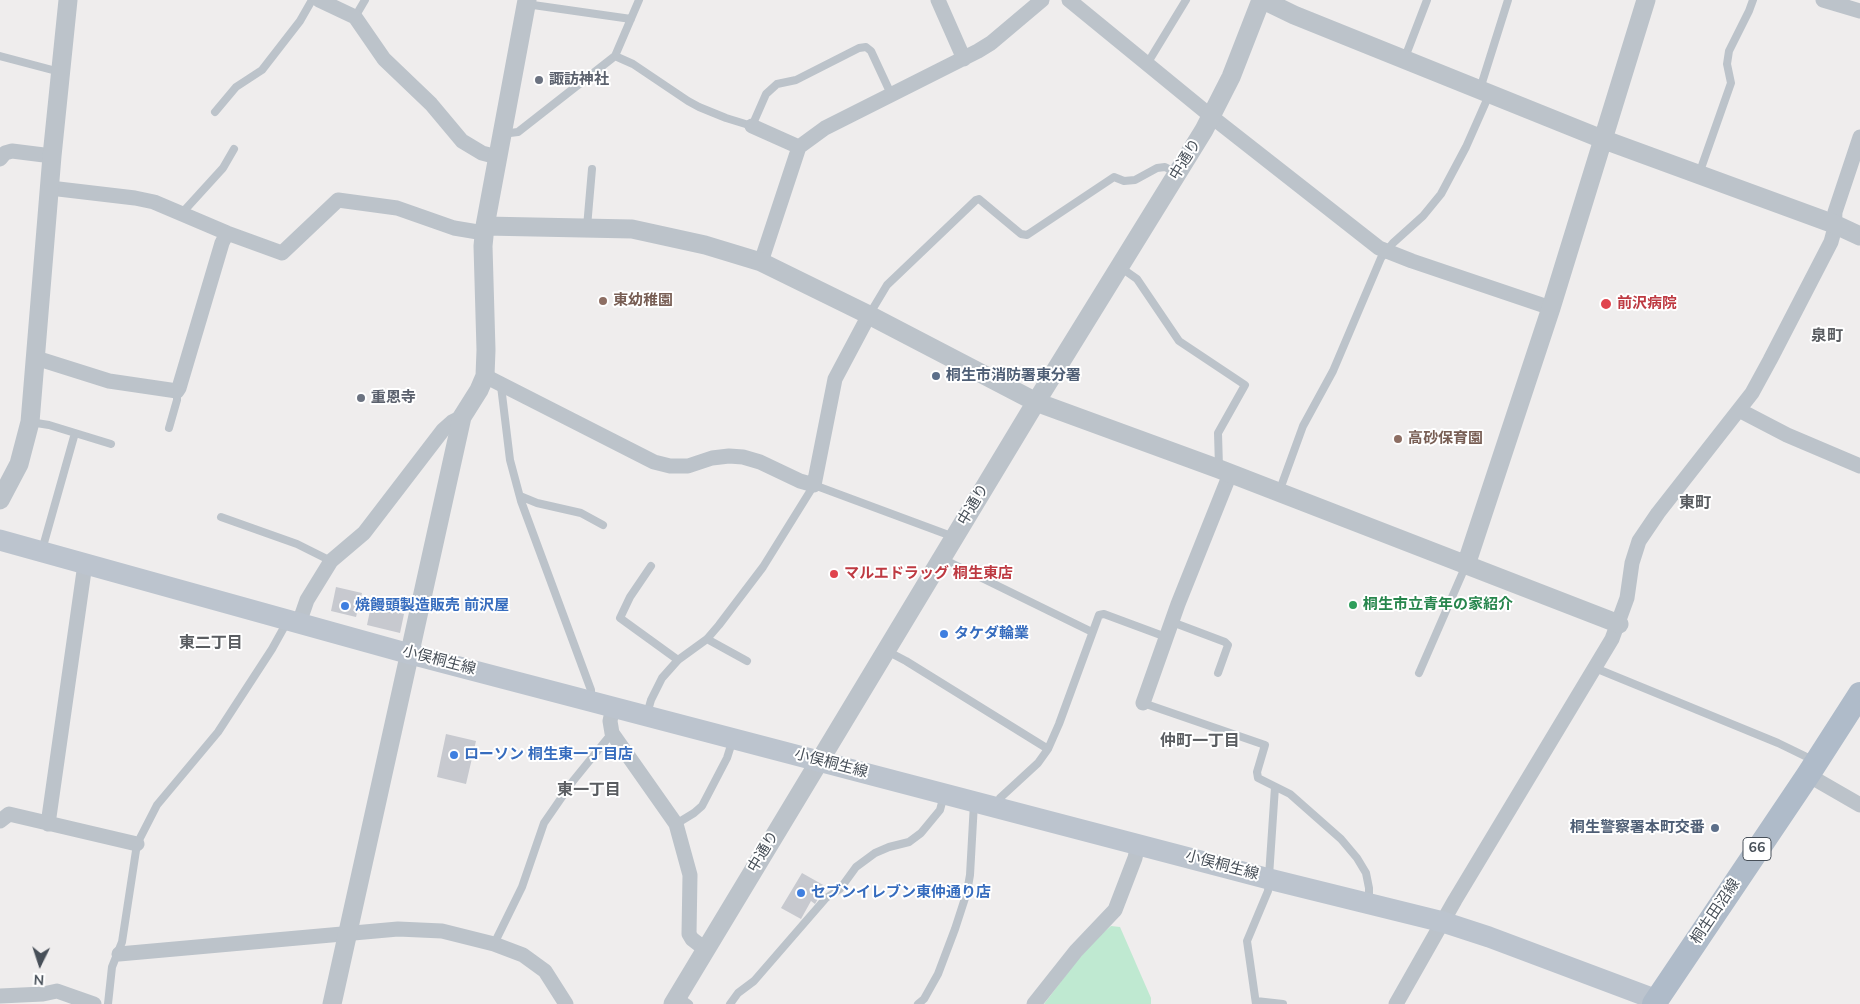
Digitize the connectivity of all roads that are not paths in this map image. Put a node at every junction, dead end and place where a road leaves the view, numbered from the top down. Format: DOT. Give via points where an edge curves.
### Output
graph roads {
  1 [pos="68,0"];
  2 [pos="312,0"];
  3 [pos="319,0"];
  4 [pos="364,0"];
  5 [pos="638,0"];
  6 [pos="938,0"];
  7 [pos="1042,0"];
  8 [pos="1069,0"];
  9 [pos="1186,0"];
  10 [pos="1262,0"];
  11 [pos="1427,0"];
  12 [pos="1508,0"];
  13 [pos="1646,0"];
  14 [pos="1753,0"];
  15 [pos="1823,0"];
  16 [pos="526,2"];
  17 [pos="1860,11"];
  18 [pos="355,17"];
  19 [pos="631,19"];
  20 [pos="0,56"];
  21 [pos="615,56"];
  22 [pos="964,59"];
  23 [pos="1404,60"];
  24 [pos="1147,64"];
  25 [pos="60,72"];
  26 [pos="1485,91"];
  27 [pos="891,94"];
  28 [pos="215,112"];
  29 [pos="1212,117"];
  30 [pos="752,126"];
  31 [pos="502,134"];
  32 [pos="1860,137"];
  33 [pos="1602,139"];
  34 [pos="800,147"];
  35 [pos="234,149"];
  36 [pos="2,153"];
  37 [pos="52,156"];
  38 [pos="497,157"];
  39 [pos="592,170"];
  40 [pos="1178,174"];
  41 [pos="1699,174"];
  42 [pos="50,188"];
  43 [pos="182,213"];
  44 [pos="1834,224"];
  45 [pos="586,228"];
  46 [pos="484,229"];
  47 [pos="227,233"];
  48 [pos="1860,236"];
  49 [pos="1386,251"];
  50 [pos="761,262"];
  51 [pos="1120,267"];
  52 [pos="1551,308"];
  53 [pos="868,315"];
  54 [pos="36,358"];
  55 [pos="484,376"];
  56 [pos="501,386"];
  57 [pos="177,391"];
  58 [pos="1036,402"];
  59 [pos="1739,410"];
  60 [pos="462,417"];
  61 [pos="30,422"];
  62 [pos="170,428"];
  63 [pos="76,433"];
  64 [pos="111,444"];
  65 [pos="1860,466"];
  66 [pos="1224,471"];
  67 [pos="814,485"];
  68 [pos="1278,493"];
  69 [pos="520,496"];
  70 [pos="0,500"];
  71 [pos="221,517"];
  72 [pos="603,525"];
  73 [pos="955,537"];
  74 [pos="0,540"];
  75 [pos="42,552"];
  76 [pos="943,558"];
  77 [pos="331,561"];
  78 [pos="85,564"];
  79 [pos="1466,565"];
  80 [pos="651,566"];
  81 [pos="293,622"];
  82 [pos="1172,622"];
  83 [pos="1619,624"];
  84 [pos="1092,632"];
  85 [pos="1166,637"];
  86 [pos="707,638"];
  87 [pos="887,651"];
  88 [pos="410,654"];
  89 [pos="678,660"];
  90 [pos="747,661"];
  91 [pos="1595,668"];
  92 [pos="1218,673"];
  93 [pos="1419,674"];
  94 [pos="1860,694"];
  95 [pos="591,702"];
  96 [pos="1142,704"];
  97 [pos="613,707"];
  98 [pos="646,716"];
  99 [pos="612,733"];
  100 [pos="734,739"];
  101 [pos="1048,749"];
  102 [pos="820,761"];
  103 [pos="1812,768"];
  104 [pos="1275,787"];
  105 [pos="944,793"];
  106 [pos="974,802"];
  107 [pos="1860,805"];
  108 [pos="995,807"];
  109 [pos="0,821"];
  110 [pos="48,824"];
  111 [pos="676,824"];
  112 [pos="136,844"];
  113 [pos="1138,844"];
  114 [pos="1270,878"];
  115 [pos="1368,904"];
  116 [pos="1443,922"];
  117 [pos="349,932"];
  118 [pos="494,944"];
  119 [pos="705,949"];
  120 [pos="118,954"];
  121 [pos="0,996"];
  122 [pos="680,1001"];
  123 [pos="1256,1002"];
  124 [pos="1658,1003"];
  125 [pos="94,1004"];
  126 [pos="108,1004"];
  127 [pos="332,1004"];
  128 [pos="566,1004"];
  129 [pos="730,1004"];
  130 [pos="918,1004"];
  131 [pos="1034,1004"];
  132 [pos="1283,1004"];
  133 [pos="1396,1004"];
  1 -- 25 [label="street"];
  2 -- 28 [label="lane" via="262,70 236,88"];
  3 -- 18 [label="street"];
  4 -- 18 [label="lane"];
  5 -- 19 [label="lane"];
  6 -- 22 [label="street"];
  7 -- 22 [label="street" via="991,43"];
  8 -- 24 [label="street"];
  9 -- 24 [label="lane"];
  10 -- 23 [label="street"];
  10 -- 29 [label="street, 中通り"];
  11 -- 23 [label="lane"];
  12 -- 26 [label="lane"];
  13 -- 33 [label="street"];
  14 -- 41 [label="lane" via="1729,51 1727,64 1731,83"];
  15 -- 17 [label="street"];
  16 -- 19 [label="lane"];
  16 -- 31 [label="street"];
  18 -- 38 [label="street" via="384,59 431,104 462,141 482,154"];
  19 -- 21 [label="lane"];
  20 -- 25 [label="lane"];
  21 -- 30 [label="lane" via="633,64 699,107"];
  21 -- 31 [label="lane" via="518,132"];
  22 -- 27 [label="street"];
  23 -- 26 [label="street"];
  24 -- 29 [label="street"];
  25 -- 37 [label="street"];
  26 -- 33 [label="street"];
  26 -- 49 [label="lane" via="1466,147 1441,194"];
  27 -- 30 [label="lane" via="871,51 859,48 796,80 777,84 766,94"];
  27 -- 34 [label="street" via="825,128"];
  29 -- 40 [label="street, 中通り"];
  29 -- 49 [label="street"];
  30 -- 34 [label="street"];
  31 -- 38 [label="street"];
  32 -- 44 [label="street"];
  33 -- 41 [label="street"];
  33 -- 52 [label="street"];
  34 -- 50 [label="street"];
  35 -- 43 [label="lane" via="223,168"];
  36 -- 37 [label="street" via="12,151"];
  37 -- 42 [label="street"];
  38 -- 46 [label="street"];
  39 -- 45 [label="lane"];
  40 -- 51 [label="street, 中通り"];
  40 -- 53 [label="lane" via="1165,167 1135,180 1114,177 1027,235 1021,234 978,199 887,285"];
  41 -- 44 [label="street"];
  42 -- 43 [label="street" via="136,198"];
  42 -- 54 [label="street"];
  43 -- 47 [label="street"];
  44 -- 48 [label="street"];
  44 -- 59 [label="street" via="1831,242 1802,299 1752,393"];
  45 -- 46 [label="street"];
  45 -- 50 [label="street" via="632,230 705,245"];
  46 -- 47 [label="street" via="454,228 397,208 338,200 282,253"];
  46 -- 55 [label="street"];
  47 -- 57 [label="street"];
  49 -- 52 [label="street"];
  49 -- 68 [label="lane" via="1333,371 1303,426"];
  50 -- 53 [label="street"];
  51 -- 58 [label="street, 中通り"];
  51 -- 66 [label="lane" via="1137,279 1179,341 1245,385 1218,433"];
  52 -- 79 [label="street"];
  53 -- 58 [label="street"];
  53 -- 67 [label="street" via="835,379"];
  54 -- 57 [label="street" via="109,381"];
  54 -- 61 [label="street"];
  55 -- 56 [label="street"];
  55 -- 60 [label="street"];
  56 -- 67 [label="street" via="654,462 688,466 712,458 743,457"];
  56 -- 69 [label="lane" via="510,460"];
  57 -- 62 [label="lane"];
  58 -- 66 [label="street"];
  58 -- 73 [label="street, 中通り"];
  59 -- 65 [label="street" via="1787,435"];
  59 -- 83 [label="street" via="1639,541"];
  60 -- 77 [label="street" via="443,430 364,533"];
  60 -- 88 [label="street"];
  61 -- 63 [label="lane"];
  61 -- 70 [label="street" via="19,464"];
  63 -- 64 [label="lane"];
  63 -- 75 [label="lane"];
  66 -- 68 [label="street"];
  66 -- 82 [label="street"];
  67 -- 73 [label="lane"];
  67 -- 86 [label="lane" via="762,567"];
  68 -- 79 [label="street"];
  69 -- 72 [label="lane" via="581,513"];
  69 -- 95 [label="lane" via="592,690"];
  71 -- 77 [label="lane" via="297,544"];
  73 -- 76 [label="street, 中通り"];
  74 -- 75 [label="main road, 小俣桐生線"];
  75 -- 78 [label="main road, 小俣桐生線"];
  76 -- 84 [label="lane"];
  76 -- 87 [label="street, 中通り"];
  77 -- 81 [label="street"];
  78 -- 81 [label="main road, 小俣桐生線"];
  78 -- 110 [label="street"];
  79 -- 83 [label="street"];
  79 -- 93 [label="lane"];
  80 -- 89 [label="lane" via="620,618"];
  81 -- 88 [label="main road, 小俣桐生線"];
  81 -- 112 [label="lane" via="218,732 157,805"];
  82 -- 85 [label="street"];
  82 -- 92 [label="lane" via="1228,645"];
  83 -- 91 [label="street"];
  84 -- 85 [label="lane" via="1099,615 1104,614"];
  84 -- 101 [label="lane"];
  85 -- 96 [label="street"];
  86 -- 89 [label="lane"];
  86 -- 90 [label="lane"];
  87 -- 101 [label="lane"];
  87 -- 102 [label="street, 中通り"];
  88 -- 95 [label="main road, 小俣桐生線"];
  88 -- 117 [label="street"];
  89 -- 98 [label="lane" via="662,678"];
  91 -- 103 [label="lane" via="1778,743"];
  91 -- 116 [label="street"];
  94 -- 103 [label="main road, 桐生田沼線 / 66"];
  95 -- 97 [label="main road, 小俣桐生線"];
  96 -- 104 [label="lane" via="1265,745 1258,778"];
  97 -- 98 [label="main road, 小俣桐生線"];
  97 -- 99 [label="street"];
  98 -- 100 [label="main road, 小俣桐生線"];
  99 -- 111 [label="street"];
  99 -- 118 [label="lane" via="544,823 522,887"];
  100 -- 102 [label="main road, 小俣桐生線"];
  100 -- 111 [label="lane" via="702,806"];
  101 -- 108 [label="lane"];
  102 -- 105 [label="main road, 小俣桐生線"];
  102 -- 119 [label="street, 中通り"];
  103 -- 107 [label="street"];
  103 -- 124 [label="main road, 桐生田沼線 / 66"];
  104 -- 114 [label="lane"];
  104 -- 115 [label="lane" via="1290,794 1341,839 1357,858 1368,880"];
  105 -- 106 [label="main road, 小俣桐生線"];
  105 -- 129 [label="lane" via="940,810 921,833 909,842 875,853 856,867 840,889 826,898 754,982 738,993"];
  106 -- 108 [label="main road, 小俣桐生線"];
  106 -- 130 [label="lane" via="967,892 943,962 924,999"];
  108 -- 113 [label="main road, 小俣桐生線"];
  109 -- 110 [label="street" via="9,814"];
  110 -- 112 [label="street"];
  111 -- 119 [label="street" via="690,875 689,934"];
  112 -- 120 [label="lane"];
  113 -- 114 [label="main road, 小俣桐生線"];
  113 -- 131 [label="street" via="1115,910 1076,951"];
  114 -- 115 [label="main road, 小俣桐生線"];
  114 -- 123 [label="lane" via="1268,891 1247,941"];
  115 -- 116 [label="main road, 小俣桐生線"];
  116 -- 124 [label="main road, 小俣桐生線"];
  116 -- 133 [label="street"];
  117 -- 118 [label="street" via="442,931"];
  117 -- 120 [label="street"];
  117 -- 127 [label="street"];
  118 -- 128 [label="street" via="523,955 545,972"];
  119 -- 122 [label="street, 中通り"];
  120 -- 126 [label="lane" via="112,967"];
  121 -- 125 [label="street" via="57,991"];
  123 -- 132 [label="lane"];
}
